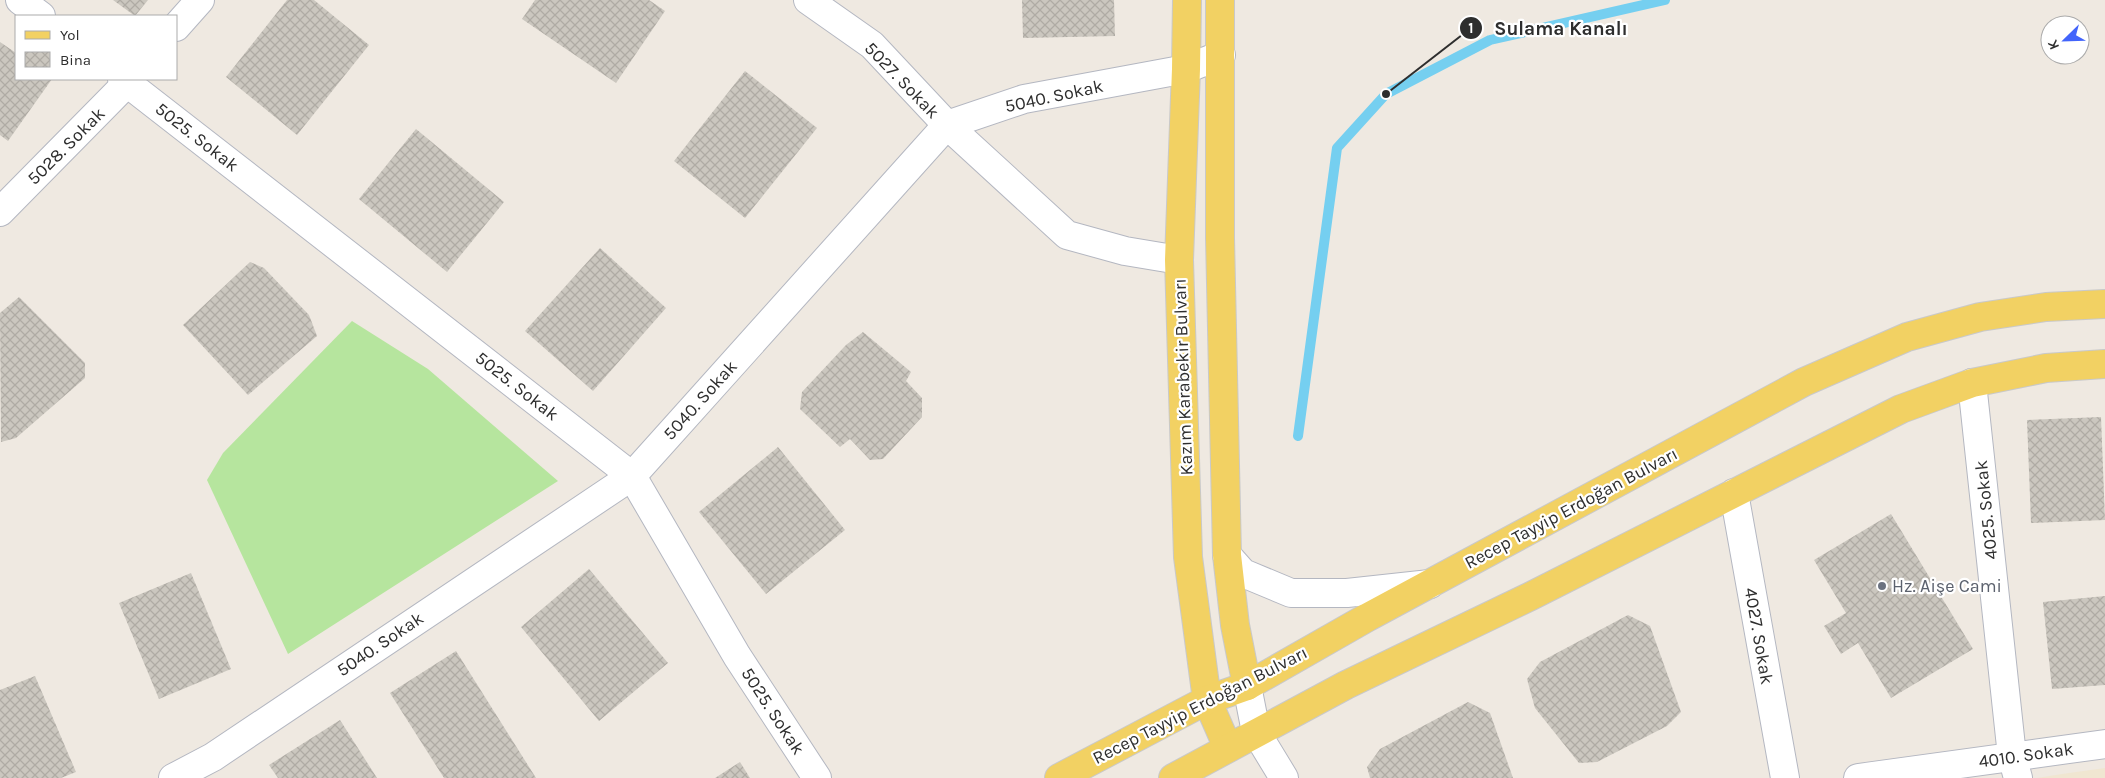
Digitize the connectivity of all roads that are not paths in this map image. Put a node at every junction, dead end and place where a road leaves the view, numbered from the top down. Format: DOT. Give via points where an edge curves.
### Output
graph roads {
  1 [pos="20,0"];
  2 [pos="200,0"];
  3 [pos="808,0"];
  4 [pos="1187,0"];
  5 [pos="1220,0"];
  6 [pos="40,15"];
  7 [pos="178,25"];
  8 [pos="1220,55"];
  9 [pos="1186,70"];
  10 [pos="127,80"];
  11 [pos="947,125"];
  12 [pos="0,212"];
  13 [pos="1179,260"];
  14 [pos="2105,304"];
  15 [pos="2105,364"];
  16 [pos="1972,383"];
  17 [pos="632,476"];
  18 [pos="1734,493"];
  19 [pos="1227,555"];
  20 [pos="1430,584"];
  21 [pos="1246,686"];
  22 [pos="1206,700"];
  23 [pos="1256,732"];
  24 [pos="2105,744"];
  25 [pos="1228,748"];
  26 [pos="2015,767"];
  27 [pos="173,778"];
  28 [pos="817,778"];
  29 [pos="1058,778"];
  30 [pos="1173,778"];
  31 [pos="1284,778"];
  32 [pos="1785,778"];
  33 [pos="1858,778"];
  1 -- 6 [label="street"];
  2 -- 7 [label="street"];
  3 -- 11 [label="street, 5027. Sokak" via="872,45"];
  4 -- 9 [label="main road, Kazım Karabekir Bulvarı"];
  5 -- 8 [label="main road"];
  8 -- 9 [label="street, 5040. Sokak"];
  8 -- 19 [label="main road" via="1220,238"];
  9 -- 11 [label="street, 5040. Sokak" via="1024,99"];
  9 -- 13 [label="main road, Kazım Karabekir Bulvarı"];
  10 -- 12 [label="street, 5028. Sokak"];
  10 -- 17 [label="street, 5025. Sokak"];
  11 -- 13 [label="street, 5027. Sokak" via="1066,235 1125,251"];
  11 -- 17 [label="street, 5040. Sokak"];
  13 -- 22 [label="main road, Kazım Karabekir Bulvarı" via="1188,557"];
  14 -- 20 [label="main road, Recep Tayyip Erdoğan Bulvarı" via="2046,307 1980,317 1907,337 1804,382"];
  15 -- 16 [label="main road" via="2046,368"];
  16 -- 18 [label="main road" via="1901,409"];
  16 -- 26 [label="street, 4025. Sokak"];
  17 -- 27 [label="street, 5040. Sokak" via="213,757"];
  17 -- 28 [label="street, 5025. Sokak" via="737,656"];
  18 -- 23 [label="main road"];
  18 -- 32 [label="street, 4027. Sokak"];
  19 -- 20 [label="street" via="1243,573 1292,593 1348,593"];
  19 -- 21 [label="main road"];
  20 -- 21 [label="main road, Recep Tayyip Erdoğan Bulvarı"];
  21 -- 22 [label="main road, Recep Tayyip Erdoğan Bulvarı"];
  21 -- 23 [label="street"];
  22 -- 25 [label="main road, Kazım Karabekir Bulvarı"];
  22 -- 29 [label="main road, Recep Tayyip Erdoğan Bulvarı"];
  23 -- 25 [label="main road"];
  23 -- 31 [label="street"];
  24 -- 26 [label="street, 4010. Sokak"];
  25 -- 30 [label="main road"];
  26 -- 33 [label="street, 4010. Sokak"];
}
